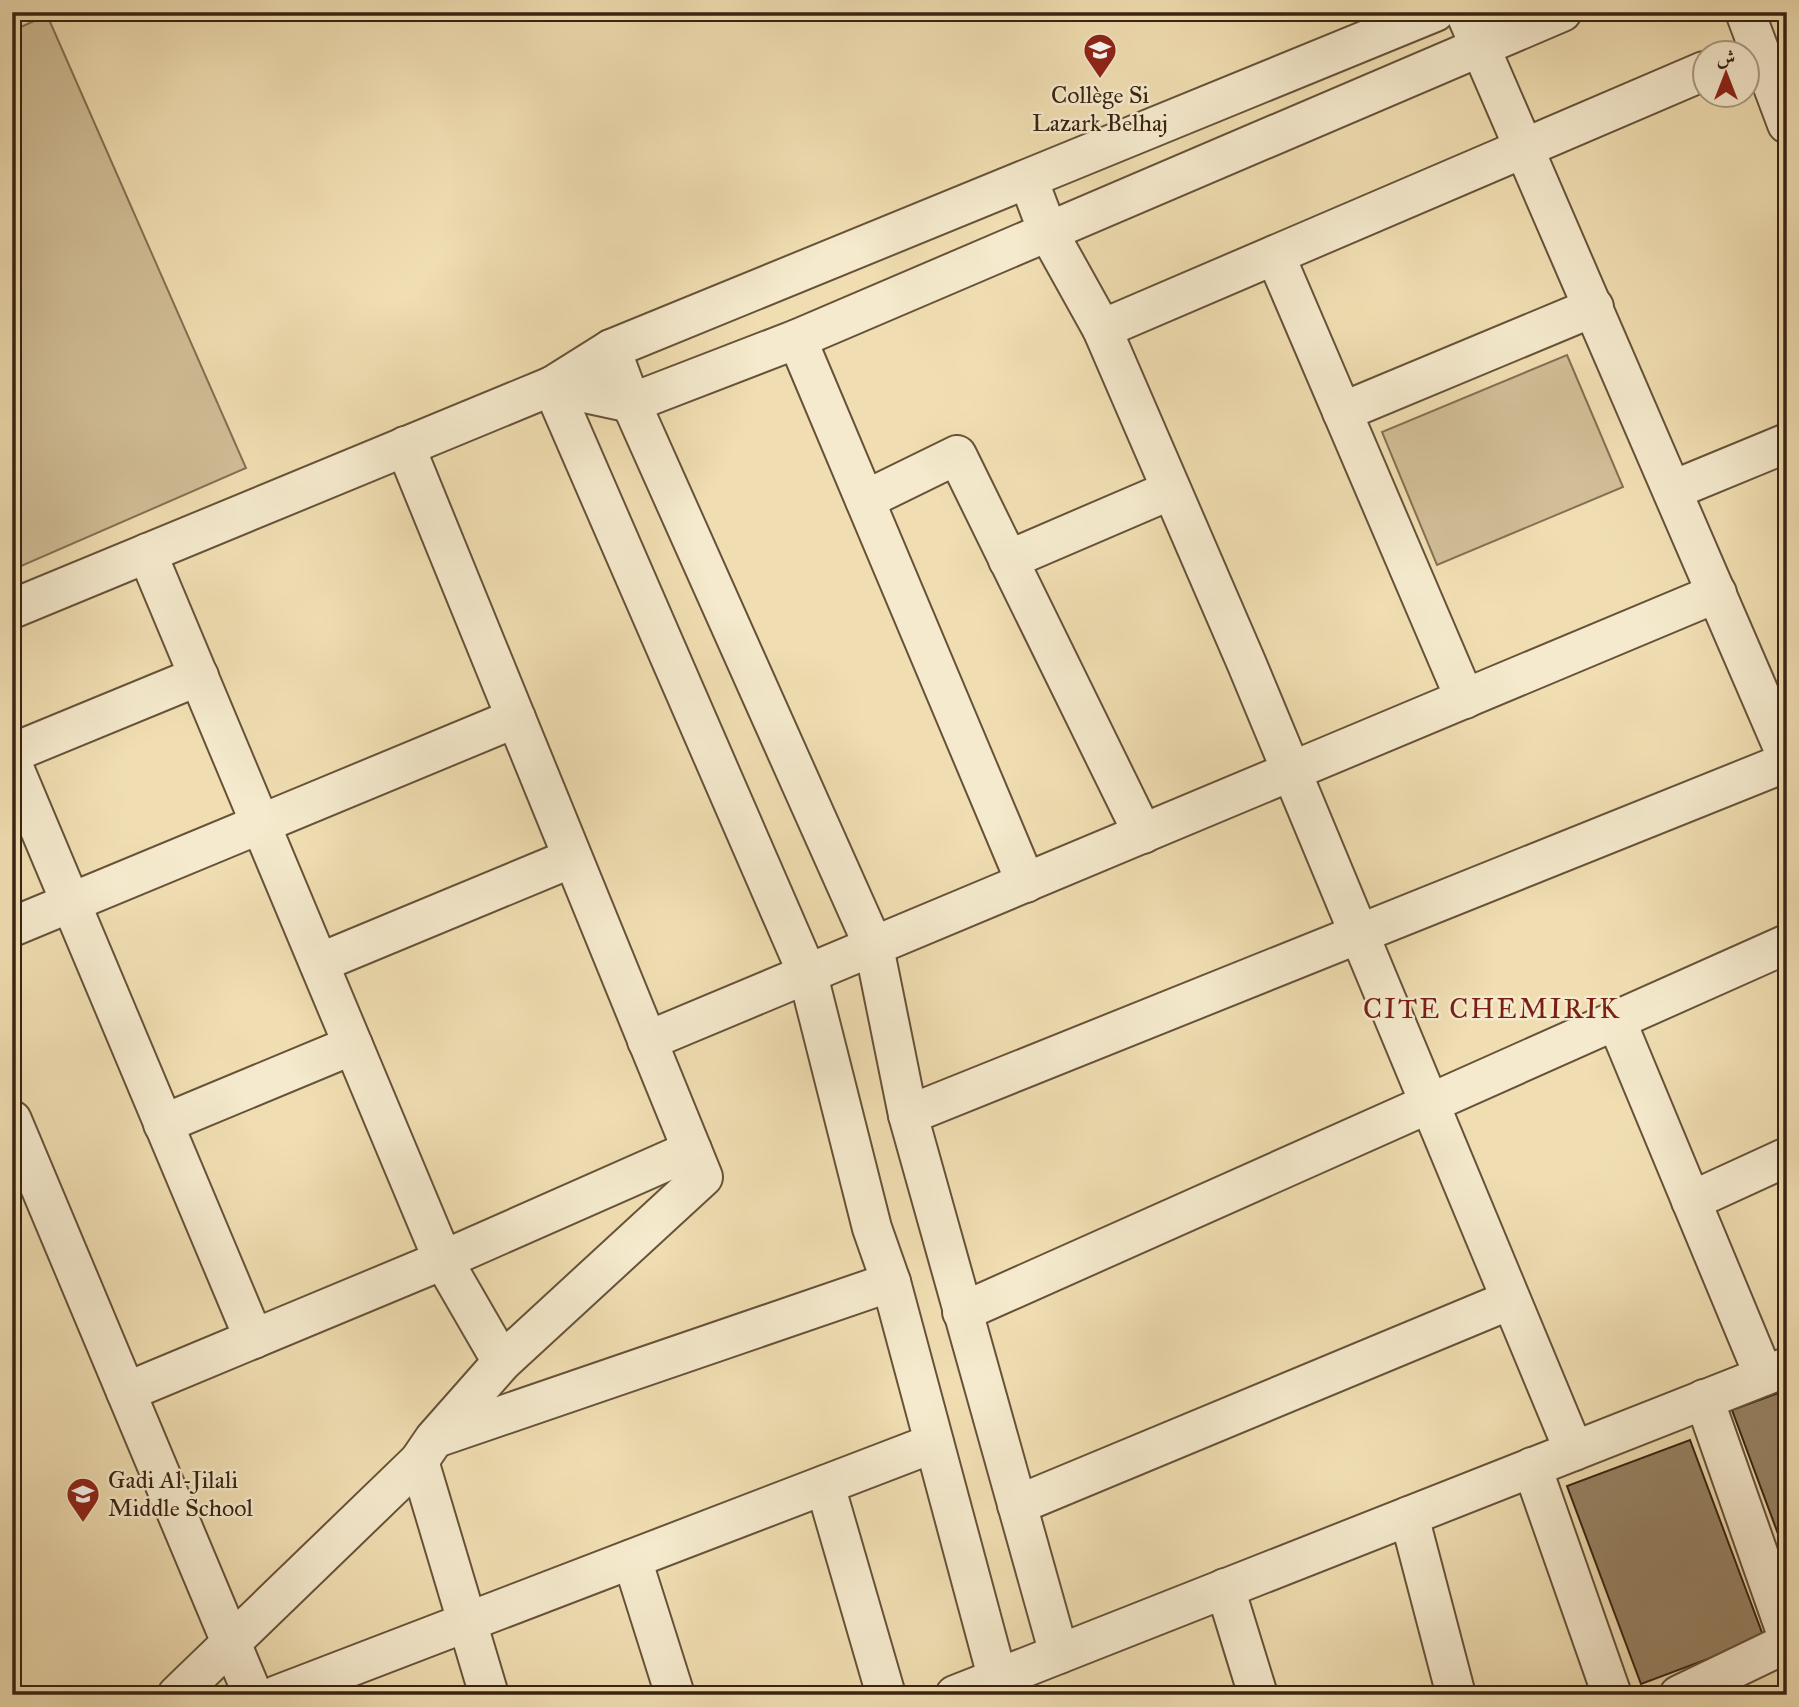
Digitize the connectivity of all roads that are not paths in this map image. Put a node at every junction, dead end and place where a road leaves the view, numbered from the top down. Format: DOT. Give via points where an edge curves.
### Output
graph roads {
  1 [pos="1435,12"];
  2 [pos="1465,12"];
  3 [pos="1562,12"];
  4 [pos="1745,12"];
  5 [pos="1750,38"];
  6 [pos="1481,47"];
  7 [pos="1760,66"];
  8 [pos="1690,77"];
  9 [pos="1787,124"];
  10 [pos="1526,148"];
  11 [pos="1028,178"];
  12 [pos="1048,232"];
  13 [pos="1275,255"];
  14 [pos="1594,307"];
  15 [pos="1102,329"];
  16 [pos="797,339"];
  17 [pos="611,349"];
  18 [pos="552,386"];
  19 [pos="631,402"];
  20 [pos="1342,412"];
  21 [pos="1787,443"];
  22 [pos="405,446"];
  23 [pos="1171,490"];
  24 [pos="1673,490"];
  25 [pos="865,500"];
  26 [pos="147,554"];
  27 [pos="1008,560"];
  28 [pos="1717,593"];
  29 [pos="12,610"];
  30 [pos="199,676"];
  31 [pos="1465,699"];
  32 [pos="516,718"];
  33 [pos="12,753"];
  34 [pos="1787,760"];
  35 [pos="12,763"];
  36 [pos="1292,771"];
  37 [pos="260,824"];
  38 [pos="1143,834"];
  39 [pos="572,858"];
  40 [pos="1026,883"];
  41 [pos="71,903"];
  42 [pos="12,927"];
  43 [pos="1360,934"];
  44 [pos="1787,944"];
  45 [pos="874,947"];
  46 [pos="319,964"];
  47 [pos="807,975"];
  48 [pos="1616,1020"];
  49 [pos="647,1041"];
  50 [pos="353,1045"];
  51 [pos="1432,1103"];
  52 [pos="908,1115"];
  53 [pos="12,1121"];
  54 [pos="163,1124"];
  55 [pos="692,1150"];
  56 [pos="1787,1157"];
  57 [pos="1691,1201"];
  58 [pos="443,1260"];
  59 [pos="891,1282"];
  60 [pos="1510,1300"];
  61 [pos="962,1312"];
  62 [pos="254,1339"];
  63 [pos="502,1362"];
  64 [pos="1775,1371"];
  65 [pos="126,1392"];
  66 [pos="1704,1399"];
  67 [pos="934,1443"];
  68 [pos="426,1450"];
  69 [pos="1574,1451"];
  70 [pos="1532,1467"];
  71 [pos="825,1485"];
  72 [pos="1017,1504"];
  73 [pos="1409,1516"];
  74 [pos="632,1559"];
  75 [pos="1225,1588"];
  76 [pos="468,1622"];
  77 [pos="1787,1635"];
  78 [pos="1787,1643"];
  79 [pos="232,1644"];
  80 [pos="1059,1654"];
  81 [pos="999,1686"];
  82 [pos="177,1695"];
  83 [pos="253,1695"];
  84 [pos="277,1695"];
  85 [pos="489,1695"];
  86 [pos="675,1695"];
  87 [pos="886,1695"];
  88 [pos="955,1695"];
  89 [pos="1258,1695"];
  90 [pos="1457,1695"];
  91 [pos="1612,1695"];
  92 [pos="1679,1695"];
  1 -- 11 [label="street"];
  2 -- 6 [label="street"];
  3 -- 6 [label="street"];
  4 -- 5 [label="street"];
  6 -- 10 [label="street"];
  6 -- 12 [label="street"];
  7 -- 9 [label="street"];
  8 -- 10 [label="street"];
  10 -- 13 [label="street"];
  10 -- 14 [label="street"];
  11 -- 12 [label="street"];
  11 -- 17 [label="street"];
  12 -- 15 [label="street"];
  12 -- 16 [label="street"];
  13 -- 15 [label="street"];
  13 -- 20 [label="street"];
  14 -- 20 [label="street"];
  14 -- 24 [label="street"];
  15 -- 23 [label="street"];
  16 -- 19 [label="street"];
  16 -- 25 [label="street"];
  17 -- 18 [label="street"];
  17 -- 19 [label="street"];
  18 -- 19 [label="street"];
  18 -- 22 [label="street"];
  18 -- 47 [label="street"];
  19 -- 45 [label="street"];
  20 -- 31 [label="street"];
  21 -- 24 [label="street"];
  22 -- 26 [label="street"];
  22 -- 32 [label="street"];
  23 -- 27 [label="street"];
  23 -- 36 [label="street"];
  24 -- 28 [label="street"];
  25 -- 27 [label="street" via="957,455"];
  25 -- 40 [label="street"];
  26 -- 29 [label="street"];
  26 -- 30 [label="street"];
  27 -- 38 [label="street"];
  28 -- 31 [label="street"];
  28 -- 34 [label="street"];
  30 -- 33 [label="street"];
  30 -- 37 [label="street"];
  31 -- 36 [label="street"];
  32 -- 37 [label="street"];
  32 -- 39 [label="street"];
  34 -- 43 [label="street"];
  35 -- 41 [label="street"];
  36 -- 38 [label="street"];
  36 -- 43 [label="street"];
  37 -- 41 [label="street"];
  37 -- 46 [label="street"];
  38 -- 40 [label="street"];
  39 -- 46 [label="street"];
  39 -- 49 [label="street"];
  40 -- 45 [label="street"];
  41 -- 42 [label="street"];
  41 -- 54 [label="street"];
  43 -- 51 [label="street"];
  43 -- 52 [label="street"];
  44 -- 48 [label="street"];
  45 -- 47 [label="street"];
  45 -- 52 [label="street"];
  46 -- 50 [label="street"];
  47 -- 49 [label="street"];
  47 -- 59 [label="street" via="872,1228"];
  48 -- 51 [label="street"];
  48 -- 57 [label="street"];
  49 -- 55 [label="street"];
  50 -- 54 [label="street"];
  50 -- 58 [label="street"];
  51 -- 60 [label="street"];
  51 -- 61 [label="street"];
  52 -- 61 [label="street"];
  53 -- 65 [label="street"];
  54 -- 62 [label="street"];
  55 -- 58 [label="street"];
  55 -- 63 [label="street" via="703,1177"];
  56 -- 57 [label="street"];
  57 -- 64 [label="street"];
  58 -- 62 [label="street"];
  58 -- 63 [label="street"];
  59 -- 67 [label="street"];
  59 -- 68 [label="street"];
  60 -- 69 [label="street"];
  60 -- 72 [label="street"];
  61 -- 72 [label="street"];
  62 -- 65 [label="street"];
  63 -- 68 [label="street"];
  64 -- 66 [label="street"];
  65 -- 79 [label="street"];
  66 -- 69 [label="street"];
  66 -- 77 [label="street"];
  67 -- 71 [label="street"];
  67 -- 81 [label="street"];
  68 -- 76 [label="street"];
  68 -- 79 [label="street"];
  69 -- 70 [label="street"];
  70 -- 73 [label="street"];
  70 -- 91 [label="street"];
  71 -- 74 [label="street"];
  71 -- 87 [label="street"];
  72 -- 80 [label="street"];
  73 -- 75 [label="street"];
  73 -- 90 [label="street"];
  74 -- 76 [label="street"];
  74 -- 86 [label="street"];
  75 -- 80 [label="street"];
  75 -- 89 [label="street"];
  76 -- 84 [label="street"];
  76 -- 85 [label="street"];
  78 -- 92 [label="street"];
  79 -- 82 [label="street"];
  79 -- 83 [label="street"];
  80 -- 81 [label="street"];
  81 -- 88 [label="street"];
}
